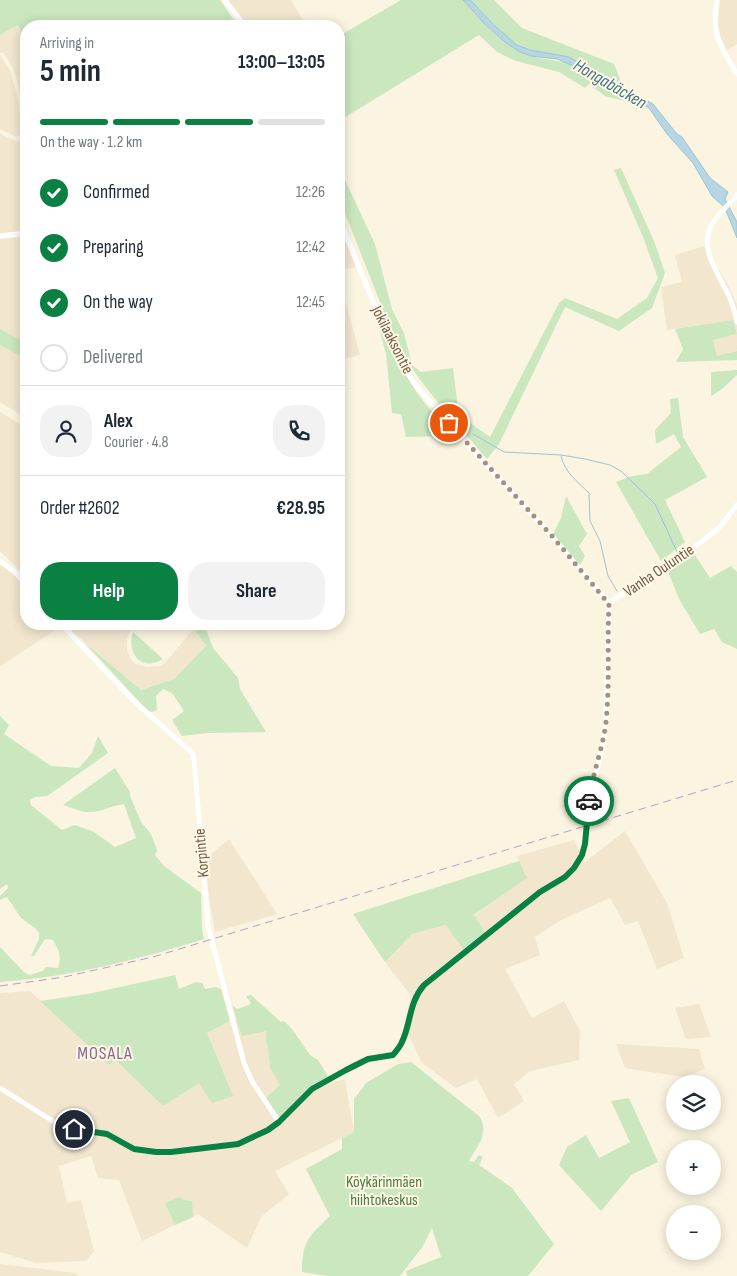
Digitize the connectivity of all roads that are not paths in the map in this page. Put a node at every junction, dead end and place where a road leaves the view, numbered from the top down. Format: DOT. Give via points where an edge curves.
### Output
graph roads {
  1 [pos="225,0"];
  2 [pos="716,0"];
  3 [pos="240,20"];
  4 [pos="737,74"];
  5 [pos="737,195"];
  6 [pos="345,233"];
  7 [pos="20,234"];
  8 [pos="0,236"];
  9 [pos="737,322"];
  10 [pos="737,505"];
  11 [pos="0,561"];
  12 [pos="20,578"];
  13 [pos="609,604"];
  14 [pos="67,630"];
  15 [pos="0,1088"];
  16 [pos="279,1122"];
  1 -- 3 [label="street"];
  2 -- 4 [label="street" via="715,33"];
  5 -- 9 [label="street" via="713,222 708,233 708,256 730,297"];
  6 -- 13 [label="street, Jokilaaksontie" via="392,347 413,382"];
  7 -- 8 [label="street"];
  10 -- 13 [label="street, Vanha Ouluntie" via="719,528"];
  11 -- 12 [label="street"];
  13 -- 16 [label="street, Vanha Ouluntie" via="609,668 603,745 590,798 585,844 578,861 565,877 540,892 424,985 412,1006 402,1043 393,1055 362,1062 312,1089"];
  14 -- 16 [label="street, Korpintie" via="134,701 192,753 213,951 244,1063"];
  15 -- 16 [label="street, Vanha Ouluntie" via="56,1123 107,1134 142,1151 171,1152 238,1144"];
}
